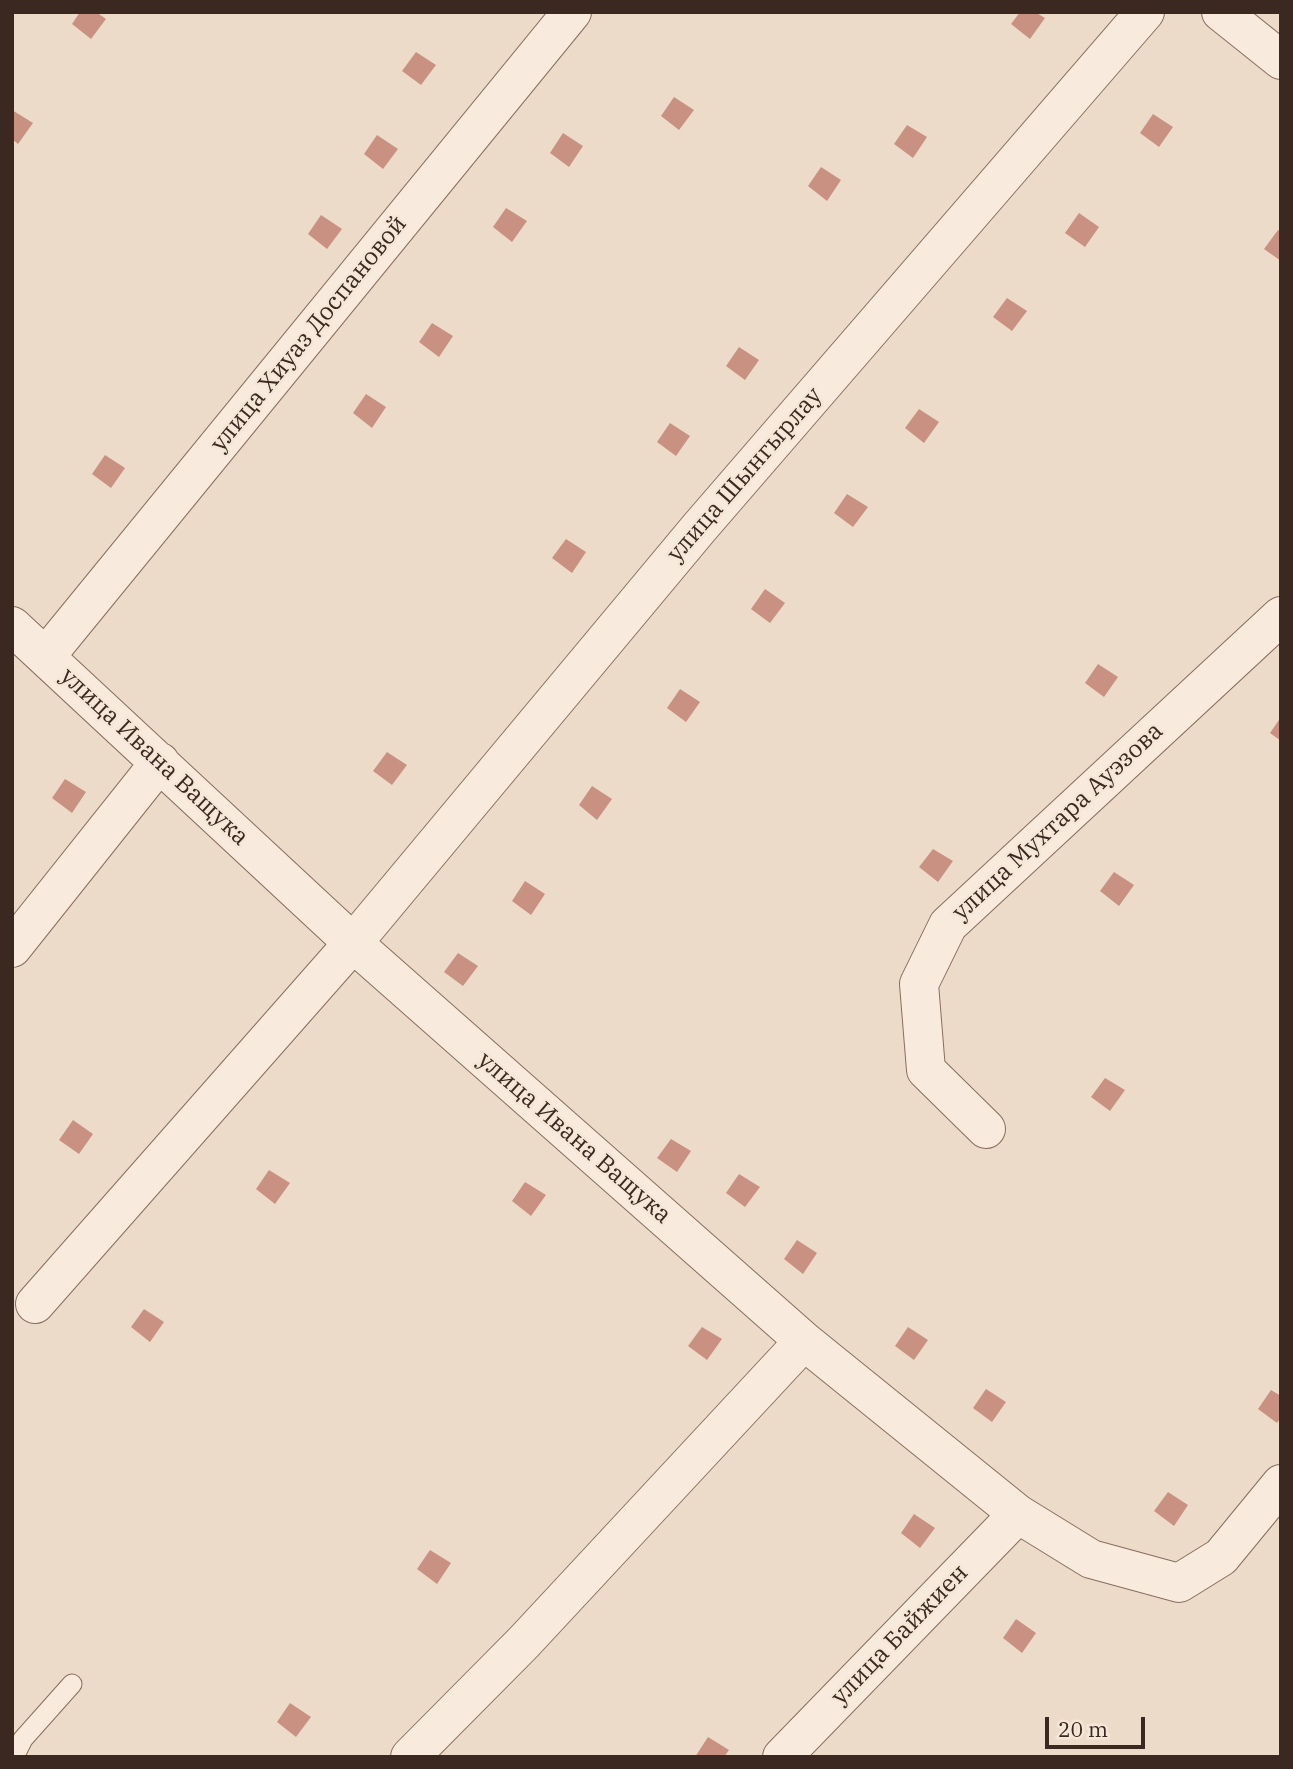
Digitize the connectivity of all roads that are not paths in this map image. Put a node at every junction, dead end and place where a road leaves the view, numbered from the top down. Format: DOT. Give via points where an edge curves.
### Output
graph roads {
  1 [pos="572,12"];
  2 [pos="1145,12"];
  3 [pos="1221,12"];
  4 [pos="1281,60"];
  5 [pos="1281,616"];
  6 [pos="12,626"];
  7 [pos="46,656"];
  8 [pos="160,762"];
  9 [pos="353,943"];
  10 [pos="12,948"];
  11 [pos="986,1129"];
  12 [pos="35,1304"];
  13 [pos="804,1341"];
  14 [pos="1281,1484"];
  15 [pos="1018,1514"];
  16 [pos="72,1684"];
  17 [pos="14,1757"];
  18 [pos="410,1757"];
  19 [pos="782,1757"];
  1 -- 7 [label="street, улица Хиуаз Доспановой"];
  2 -- 9 [label="street, улица Шынгырлау" via="699,528"];
  3 -- 4 [label="street"];
  5 -- 11 [label="street, улица Мухтара Ауэзова" via="948,925 919,984 926,1070"];
  6 -- 7 [label="street, улица Ивана Ващука"];
  7 -- 8 [label="street, улица Ивана Ващука"];
  8 -- 9 [label="street, улица Ивана Ващука"];
  8 -- 10 [label="street"];
  9 -- 12 [label="street, улица Шынгырлау"];
  9 -- 13 [label="street, улица Ивана Ващука"];
  13 -- 15 [label="street, улица Ивана Ващука"];
  13 -- 18 [label="street" via="524,1642"];
  14 -- 15 [label="street, улица Ивана Ващука" via="1221,1557 1179,1583 1091,1559"];
  15 -- 19 [label="street, улица Байжиен"];
  16 -- 17 [label="lane" via="23,1739"];
}
